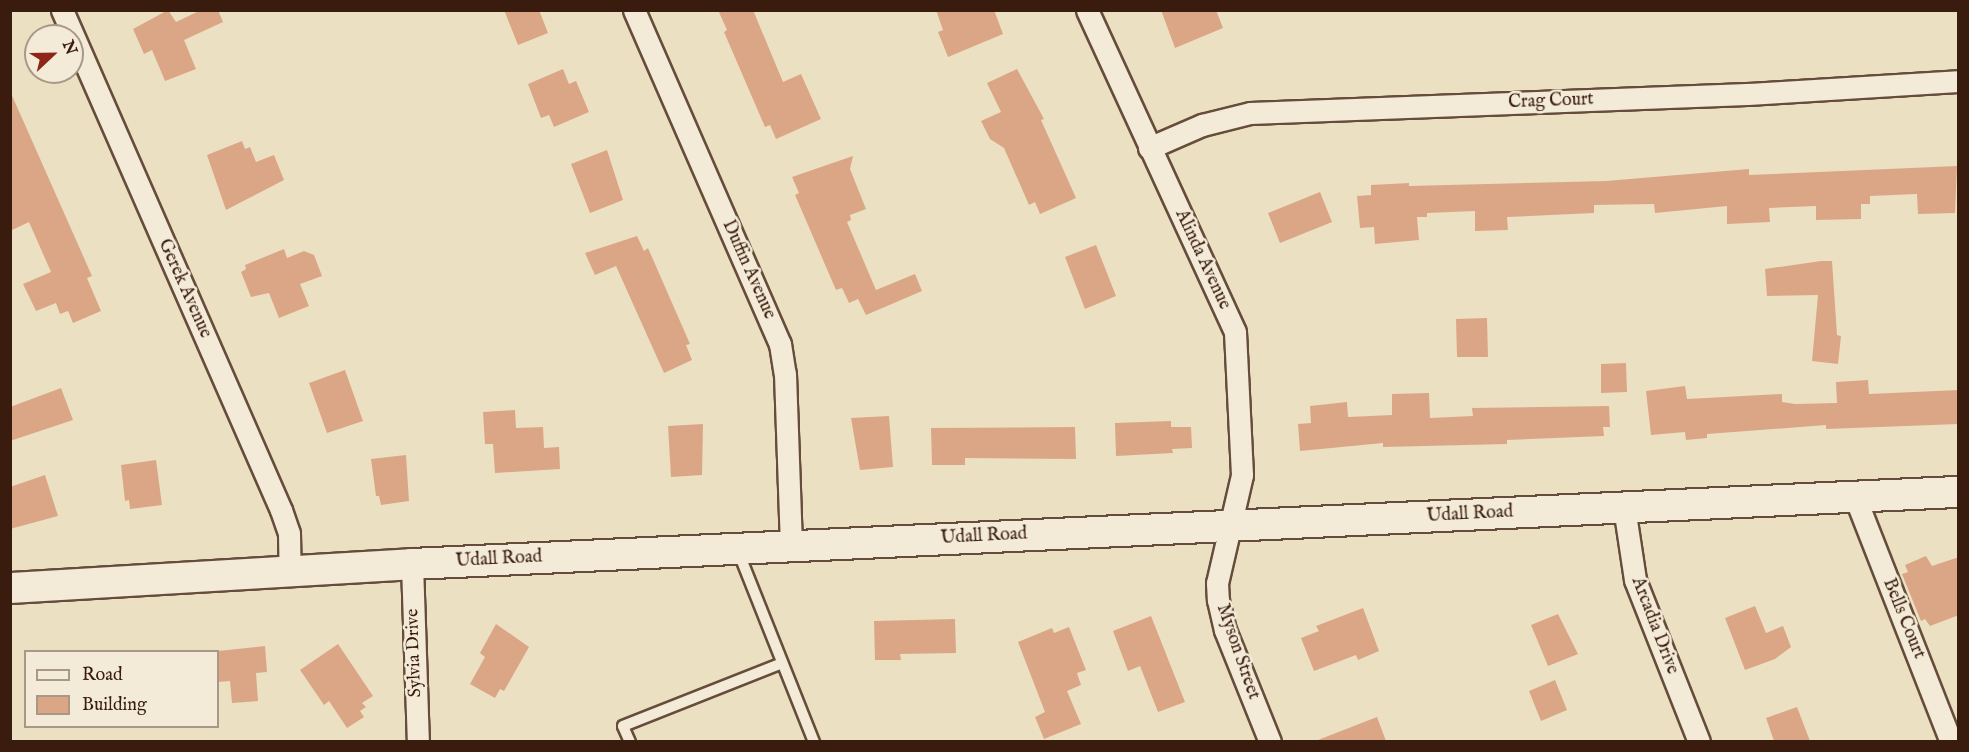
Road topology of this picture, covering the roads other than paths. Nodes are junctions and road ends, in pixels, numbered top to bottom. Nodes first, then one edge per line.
1 (62, 10) edge
2 (634, 10) edge
3 (1087, 10) edge
4 (1959, 81) edge
5 (1149, 148) junction
6 (1959, 492) edge
7 (1855, 496) junction
8 (1624, 507) junction
9 (1230, 526) junction
10 (791, 546) junction
11 (736, 548) junction
12 (411, 564) junction
13 (290, 572) junction
14 (10, 588) edge
15 (782, 663) junction
16 (418, 741) edge
17 (630, 741) edge
18 (814, 741) edge
19 (1270, 741) edge
20 (1699, 741) edge
21 (1951, 741) edge

1 - 13 street, Gerek Avenue
2 - 10 street, Duffin Avenue
3 - 5 street, Alinda Avenue
4 - 5 street, Crag Court
5 - 9 street, Alinda Avenue
6 - 7 main road, Udall Road
7 - 8 main road, Udall Road
7 - 21 street, Bells Court
8 - 9 main road, Udall Road
8 - 20 street, Arcadia Drive
9 - 10 main road, Udall Road
9 - 19 street, Myson Street
10 - 11 main road, Udall Road
11 - 12 main road, Udall Road
11 - 15 lane
12 - 13 main road, Udall Road
12 - 16 street, Sylvia Drive
13 - 14 main road, Udall Road
15 - 17 lane
15 - 18 lane

